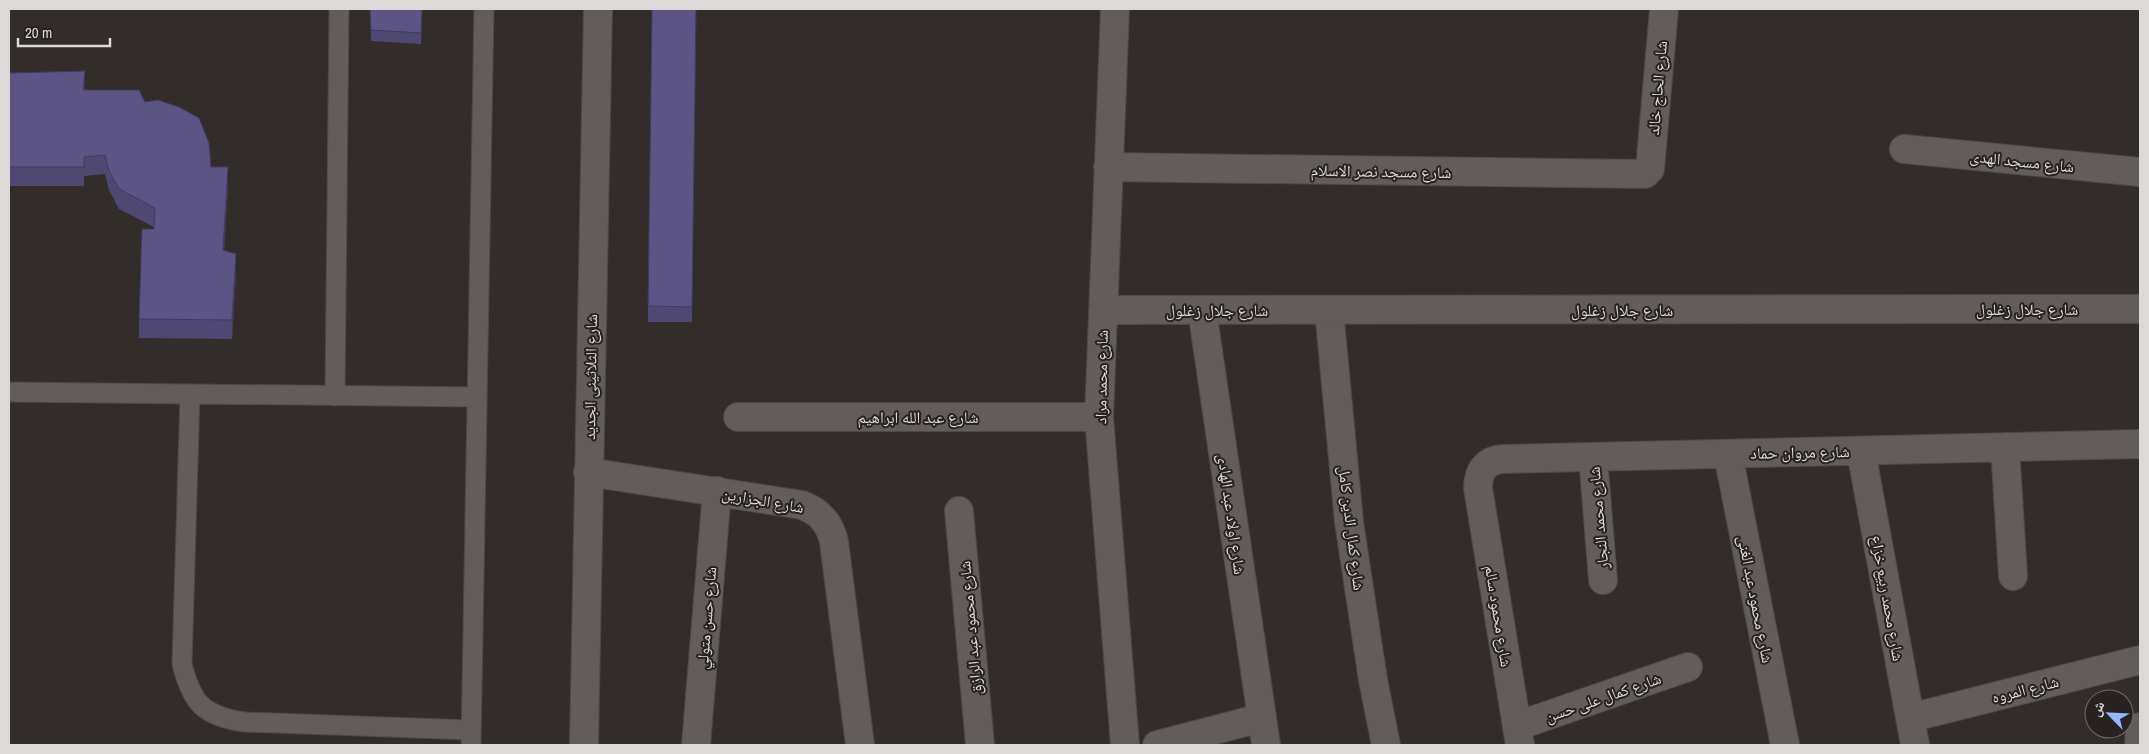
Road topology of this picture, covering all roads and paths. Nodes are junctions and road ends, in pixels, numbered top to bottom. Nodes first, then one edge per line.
1 (338, 9) edge
2 (484, 9) edge
3 (598, 9) edge
4 (1115, 9) edge
5 (1664, 9) edge
6 (1904, 149) dead end
7 (1108, 168) junction
8 (1650, 168) joint
9 (2140, 172) edge
10 (2140, 309) edge
11 (1103, 310) junction
12 (1202, 310) junction
13 (1329, 310) junction
14 (9, 392) edge
15 (190, 394) junction
16 (334, 396) junction
17 (477, 397) junction
18 (738, 417) dead end
19 (1099, 417) junction
20 (2140, 444) edge
21 (2005, 447) junction
22 (1861, 450) junction
23 (1728, 454) junction
24 (1593, 457) junction
25 (588, 472) junction
26 (1478, 488) joint
27 (717, 491) junction
28 (959, 511) dead end
29 (2013, 576) dead end
30 (1603, 580) dead end
31 (2140, 660) edge
32 (1688, 667) dead end
33 (1261, 718) junction
34 (1910, 718) junction
35 (2140, 727) edge
36 (1519, 736) edge
37 (471, 737) edge
38 (1168, 744) edge
39 (584, 745) edge
40 (696, 745) edge
41 (860, 745) edge
42 (980, 745) edge
43 (1125, 745) edge
44 (1266, 745) edge
45 (1386, 745) edge
46 (1785, 745) edge
47 (1915, 745) edge
48 (2139, 745) edge

1 - 16 lane
2 - 17 lane
3 - 25 street, شارع الثلاثينى الجديد
4 - 7 street, شارع محمد مراد
5 - 8 street, شارع الحاج خالد
6 - 9 street, شارع مسجد الهدى
7 - 8 street, شارع مسجد نصر الاسلام
7 - 11 street, شارع محمد مراد
10 - 13 street, شارع جلال زغلول
11 - 12 street, شارع جلال زغلول
11 - 19 street, شارع محمد مراد
12 - 13 street, شارع جلال زغلول
12 - 33 street, شارع اولاد عبد الهادى
13 - 45 street, شارع كمال الدين كامل
14 - 15 lane
15 - 16 lane
15 - 37 lane
16 - 17 lane
17 - 37 lane
18 - 19 street, شارع عبد الله ابراهيم
19 - 43 street, شارع محمد مراد
20 - 21 street, شارع مروان حماد
21 - 22 street, شارع مروان حماد
21 - 29 street
22 - 23 street, شارع مروان حماد
22 - 34 street, شارع محمد ربيع خزاع
23 - 24 street, شارع مروان حماد
23 - 46 street, شارع محمود عبد الغنى
24 - 26 street, شارع مروان حماد
24 - 30 street, شارع محمد النجار
25 - 27 street, شارع الجزارين
25 - 39 street, شارع الثلاثينى الجديد
26 - 36 street, شارع محمود سالم
27 - 40 street, شارع حسن متولي
27 - 41 street, شارع الجزارين
28 - 42 street, شارع محمود عبد الرازق
31 - 34 street, شارع المروه
32 - 36 street, شارع كمال على حسن
33 - 38 street
33 - 44 street, شارع اولاد عبد الهادى
34 - 47 street, شارع محمد ربيع خزاع
35 - 48 street

